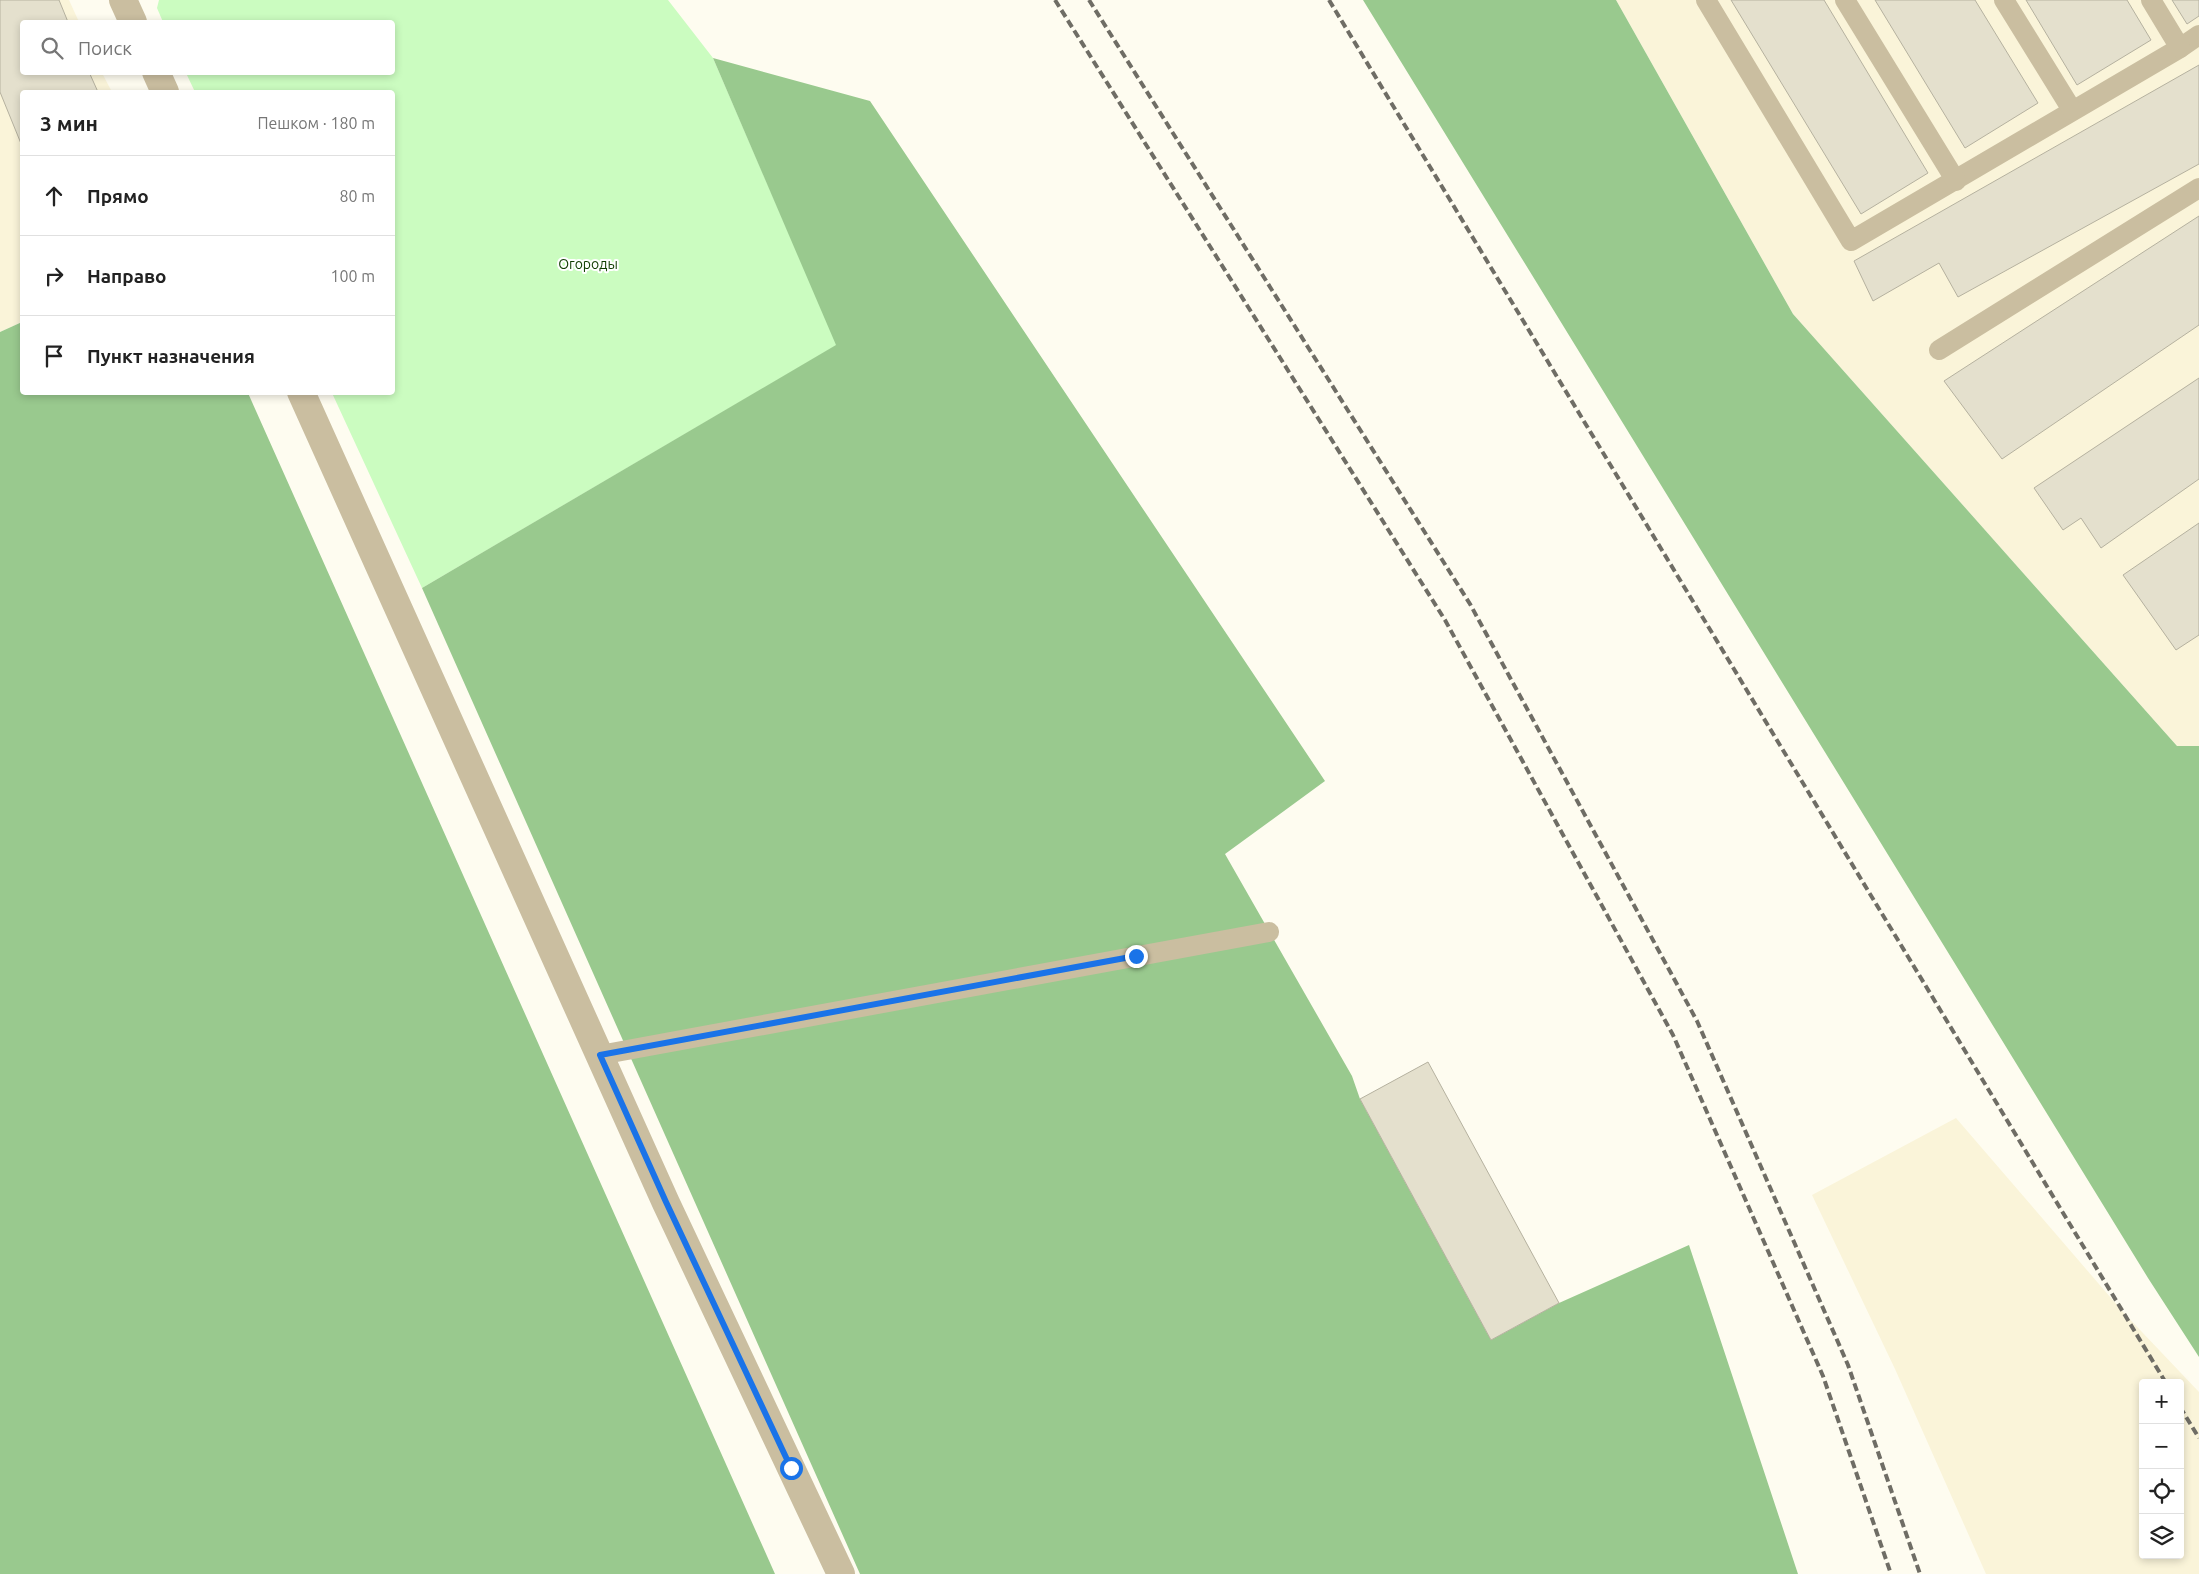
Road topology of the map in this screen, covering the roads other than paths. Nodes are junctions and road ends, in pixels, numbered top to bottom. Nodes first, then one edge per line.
1 (123, 0) edge
2 (1706, 0) edge
3 (1846, 0) edge
4 (2004, 0) edge
5 (2151, 0) edge
6 (132, 20) edge
7 (2199, 35) edge
8 (2180, 48) junction
9 (157, 75) edge
10 (164, 90) edge
11 (2072, 110) junction
12 (1956, 181) junction
13 (2199, 188) edge
14 (1939, 350) dead end
15 (302, 395) edge
16 (1269, 932) dead end
17 (600, 1055) junction
18 (841, 1574) edge

1 - 6 street
2 - 12 lane
3 - 12 lane
4 - 11 lane
5 - 8 lane
7 - 8 lane
8 - 11 lane
9 - 10 street
11 - 12 lane
13 - 14 lane
15 - 17 street
16 - 17 lane
17 - 18 street

